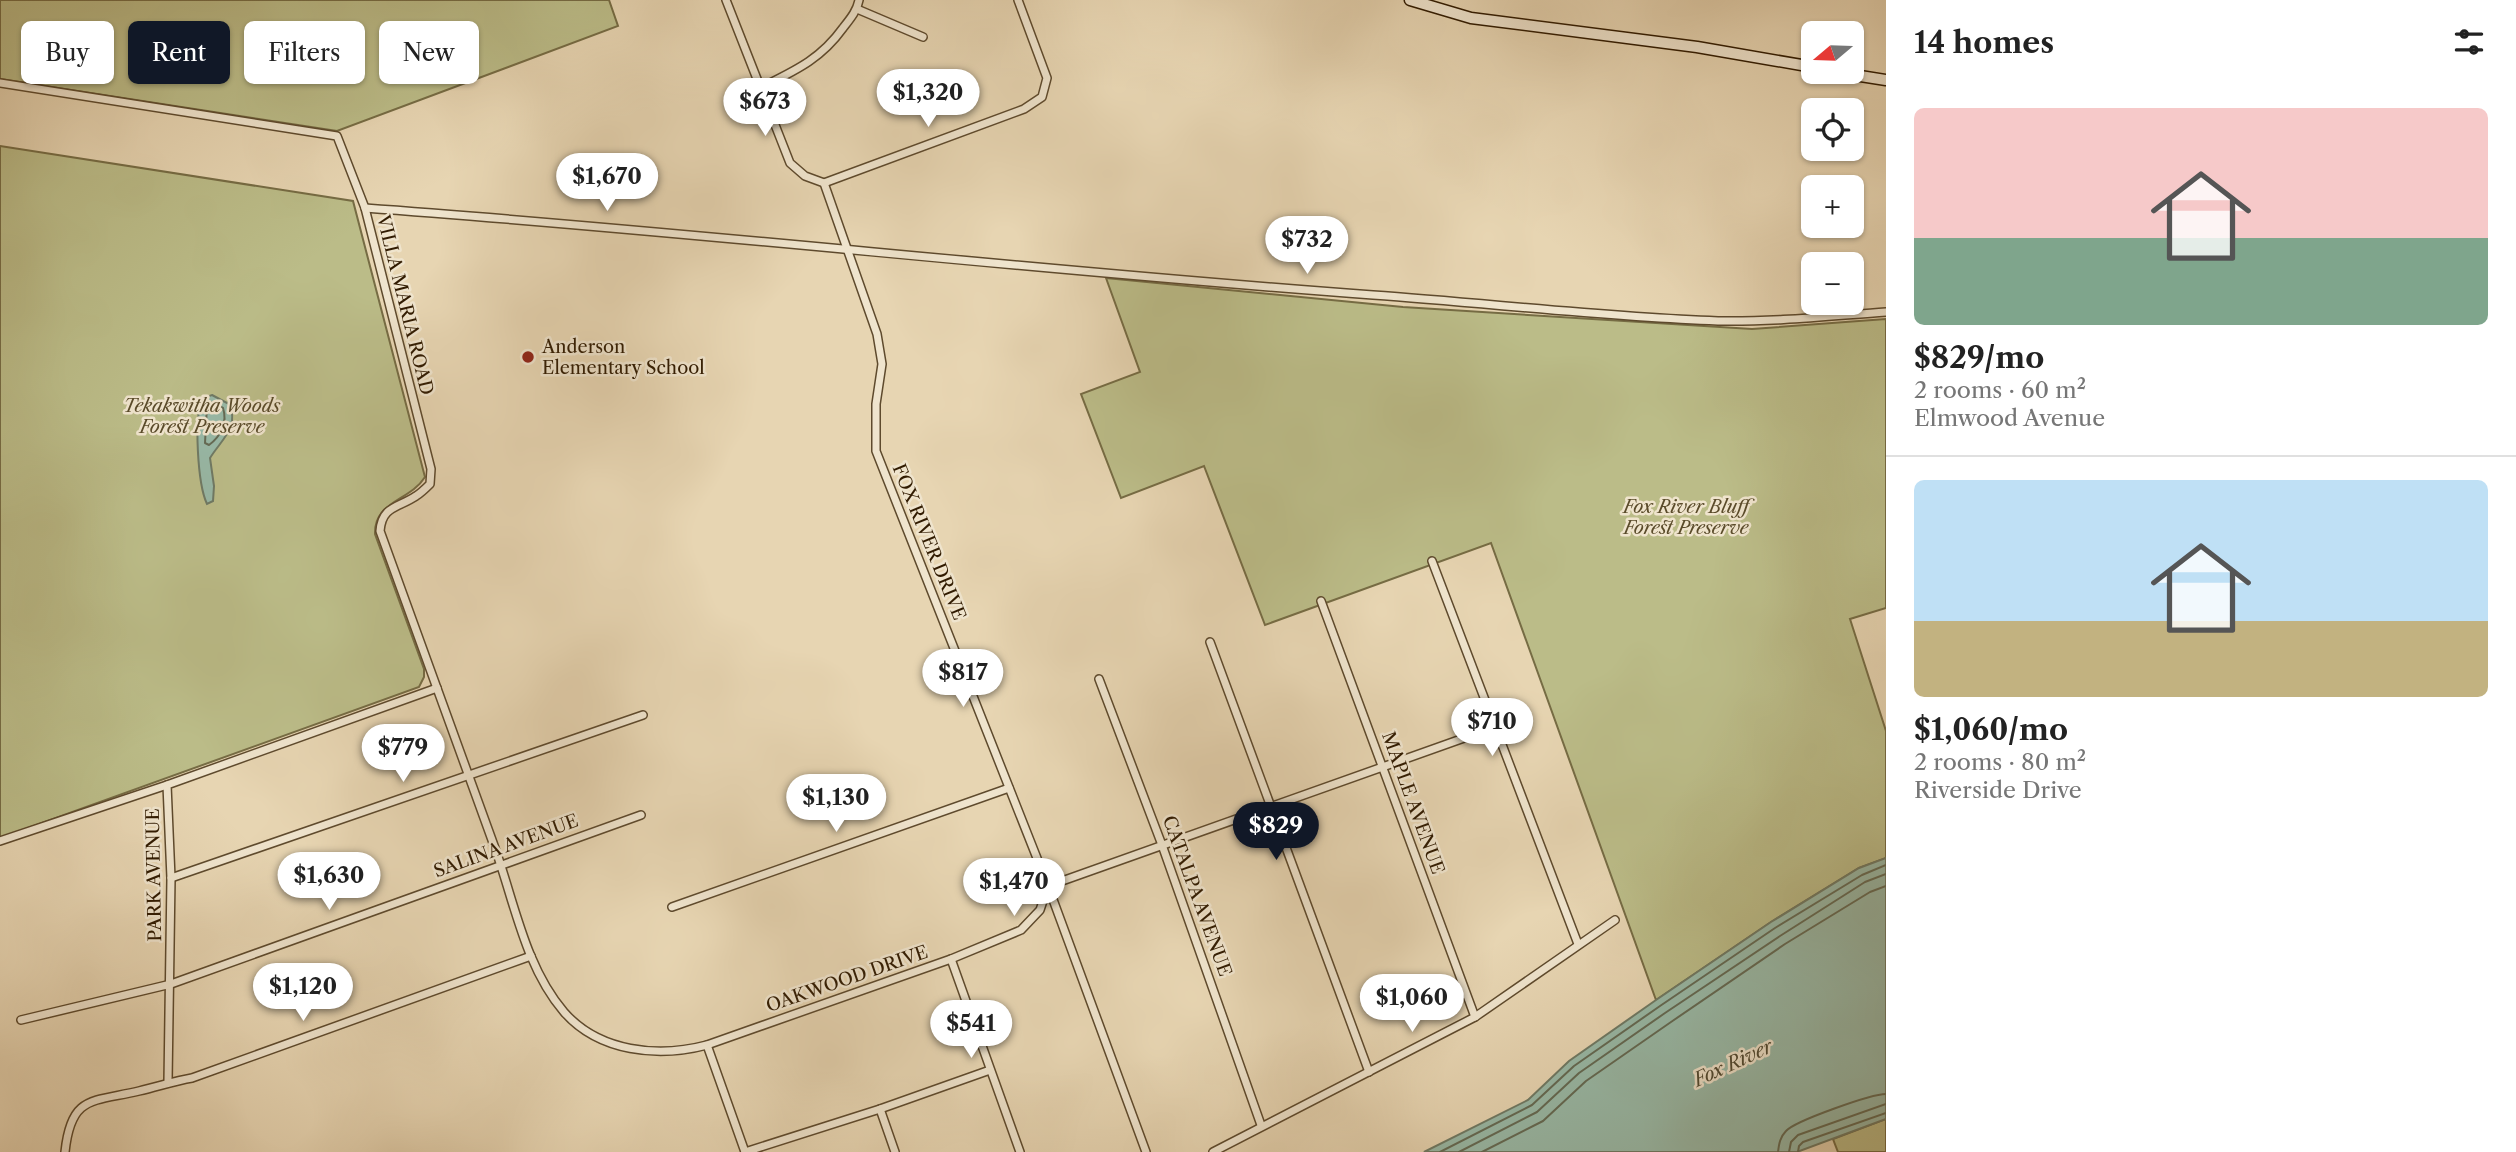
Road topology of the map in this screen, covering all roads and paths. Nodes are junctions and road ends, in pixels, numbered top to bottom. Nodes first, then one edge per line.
1 (726, 0) edge
2 (859, 0) edge
3 (1018, 0) edge
4 (1410, 0) edge
5 (857, 9) junction
6 (923, 37) dead end
7 (1801, 65) edge
8 (1864, 77) edge
9 (1886, 80) edge
10 (0, 83) edge
11 (760, 88) junction
12 (824, 183) junction
13 (365, 208) junction
14 (847, 250) junction
15 (1886, 313) edge
16 (430, 484) joint
17 (1432, 561) dead end
18 (1321, 601) dead end
19 (1210, 642) dead end
20 (1099, 679) dead end
21 (437, 688) junction
22 (643, 715) dead end
23 (1495, 727) junction
24 (1383, 765) junction
25 (469, 776) junction
26 (167, 785) junction
27 (1009, 788) junction
28 (1270, 807) junction
29 (641, 815) dead end
30 (0, 841) edge
31 (1162, 845) junction
32 (501, 865) junction
33 (171, 878) junction
34 (1048, 886) junction
35 (672, 907) dead end
36 (1615, 920) dead end
37 (1578, 944) junction
38 (531, 956) junction
39 (951, 959) junction
40 (171, 984) junction
41 (1475, 1017) junction
42 (21, 1020) dead end
43 (706, 1045) junction
44 (990, 1070) junction
45 (1369, 1072) junction
46 (168, 1083) junction
47 (880, 1109) junction
48 (1261, 1125) junction
49 (65, 1152) edge
50 (745, 1152) edge
51 (895, 1152) edge
52 (1020, 1152) edge
53 (1146, 1152) edge
54 (1213, 1152) edge

1 - 11 street
2 - 5 street
3 - 12 street
4 - 7 main road
5 - 6 street
5 - 11 street
8 - 9 main road
10 - 13 street, VILLA MARIA ROAD
11 - 12 street
12 - 14 street, FOX RIVER DRIVE
13 - 14 street
13 - 16 street, VILLA MARIA ROAD
14 - 15 street
14 - 27 street, FOX RIVER DRIVE
16 - 21 street, OAKWOOD DRIVE
17 - 23 street
18 - 24 street, MAPLE AVENUE
19 - 28 street
20 - 31 street, CATALPA AVENUE
21 - 25 street, OAKWOOD DRIVE
21 - 26 street, PARK AVENUE
22 - 25 street
23 - 24 street
23 - 37 street
24 - 28 street
24 - 41 street, MAPLE AVENUE
25 - 32 street, OAKWOOD DRIVE
25 - 33 street
26 - 30 street
26 - 33 street, PARK AVENUE
27 - 34 street, FOX RIVER DRIVE
27 - 35 street
28 - 31 street
28 - 45 street
29 - 32 street, SALINA AVENUE
31 - 34 street
31 - 48 street, CATALPA AVENUE
32 - 38 street, OAKWOOD DRIVE
32 - 40 street, SALINA AVENUE
33 - 40 street, PARK AVENUE
34 - 39 street, OAKWOOD DRIVE
34 - 53 street, FOX RIVER DRIVE
36 - 37 street
37 - 41 street
38 - 43 street, OAKWOOD DRIVE
38 - 46 street
39 - 43 street, OAKWOOD DRIVE
39 - 44 street
40 - 42 street, SALINA AVENUE
40 - 46 street, PARK AVENUE
41 - 45 street
43 - 50 street
44 - 47 street
44 - 52 street
45 - 48 street
46 - 49 street
47 - 50 street
47 - 51 street
48 - 54 street

